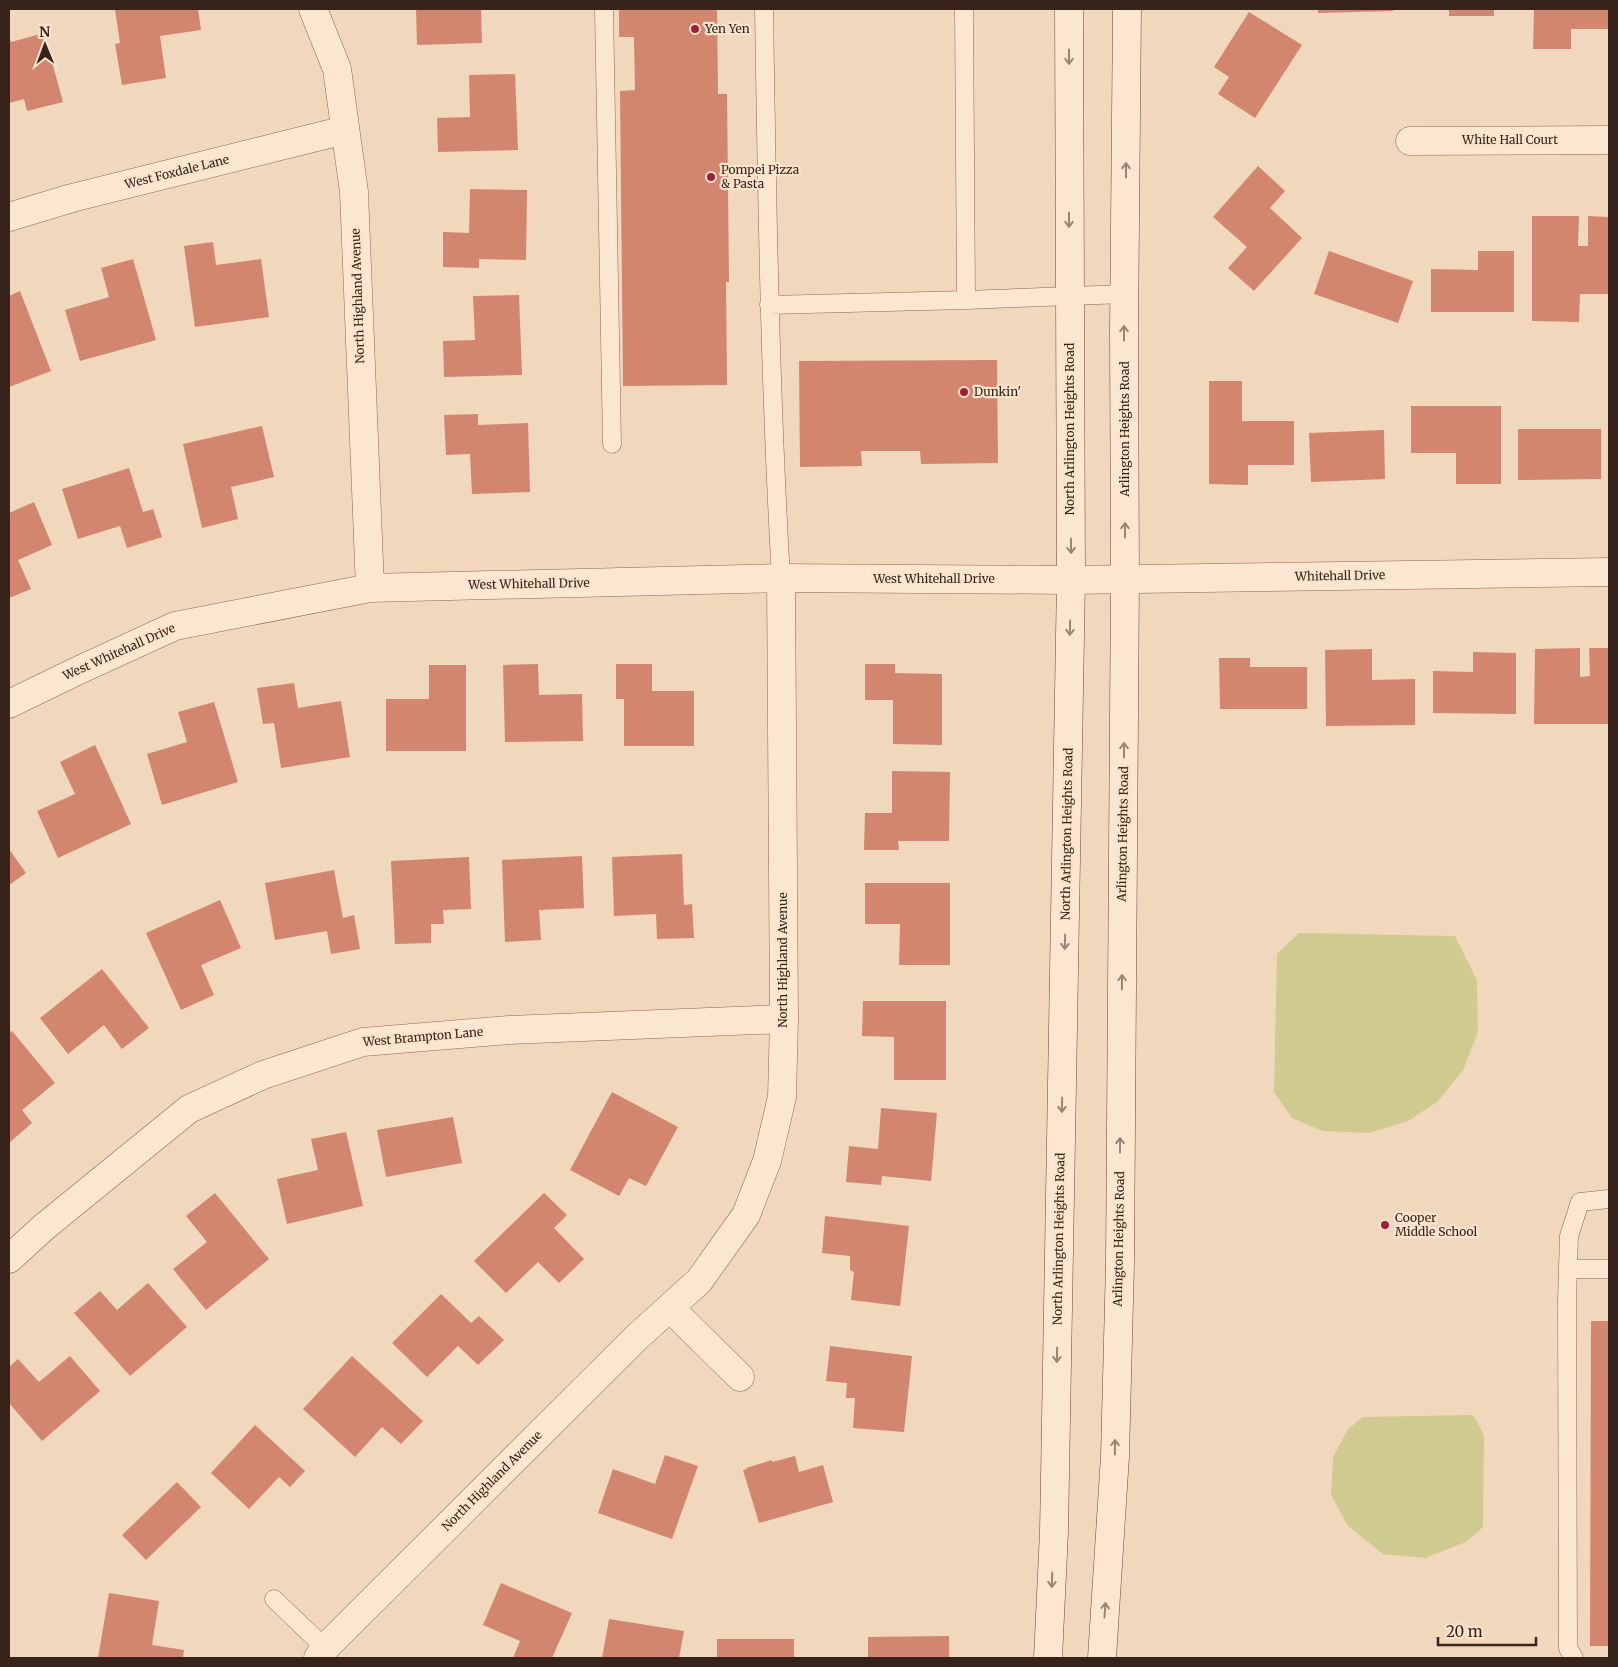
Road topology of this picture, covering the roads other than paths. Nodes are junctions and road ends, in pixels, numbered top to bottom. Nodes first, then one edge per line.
1 (313, 9) edge
2 (604, 9) edge
3 (764, 9) edge
4 (964, 9) edge
5 (1069, 9) edge
6 (1126, 9) edge
7 (345, 130) junction
8 (1609, 140) edge
9 (1410, 141) dead end
10 (9, 216) edge
11 (1125, 294) junction
12 (1069, 296) junction
13 (966, 300) junction
14 (769, 305) junction
15 (612, 444) dead end
16 (1609, 572) edge
17 (781, 578) junction
18 (1125, 579) junction
19 (1071, 580) junction
20 (370, 588) junction
21 (9, 704) edge
22 (784, 1019) junction
23 (1609, 1199) edge
24 (9, 1259) edge
25 (1568, 1269) junction
26 (1609, 1269) edge
27 (670, 1308) junction
28 (740, 1377) dead end
29 (274, 1599) dead end
30 (328, 1655) edge
31 (1048, 1658) edge
32 (1102, 1658) edge
33 (1574, 1658) edge

1 - 7 street, North Highland Avenue
2 - 15 lane
3 - 14 lane
4 - 13 lane
5 -> 12 street, North Arlington Heights Road
11 -> 6 street, Arlington Heights Road
7 - 10 street, West Foxdale Lane
7 - 20 street, North Highland Avenue
8 - 9 street, White Hall Court
11 - 12 lane
18 -> 11 street, Arlington Heights Road
12 - 13 lane
12 -> 19 street, North Arlington Heights Road
13 - 14 lane
14 - 17 lane
16 - 18 street, Whitehall Drive
17 - 19 street, West Whitehall Drive
17 - 20 street, West Whitehall Drive
17 - 22 street, North Highland Avenue
18 - 19 street, Whitehall Drive
32 -> 18 street, Arlington Heights Road
19 -> 31 street, North Arlington Heights Road
20 - 21 street, West Whitehall Drive
22 - 24 street, West Brampton Lane
22 - 27 street, North Highland Avenue
23 - 25 lane
25 - 26 lane
25 - 33 lane
27 - 28 street
27 - 30 street, North Highland Avenue
29 - 30 lane

